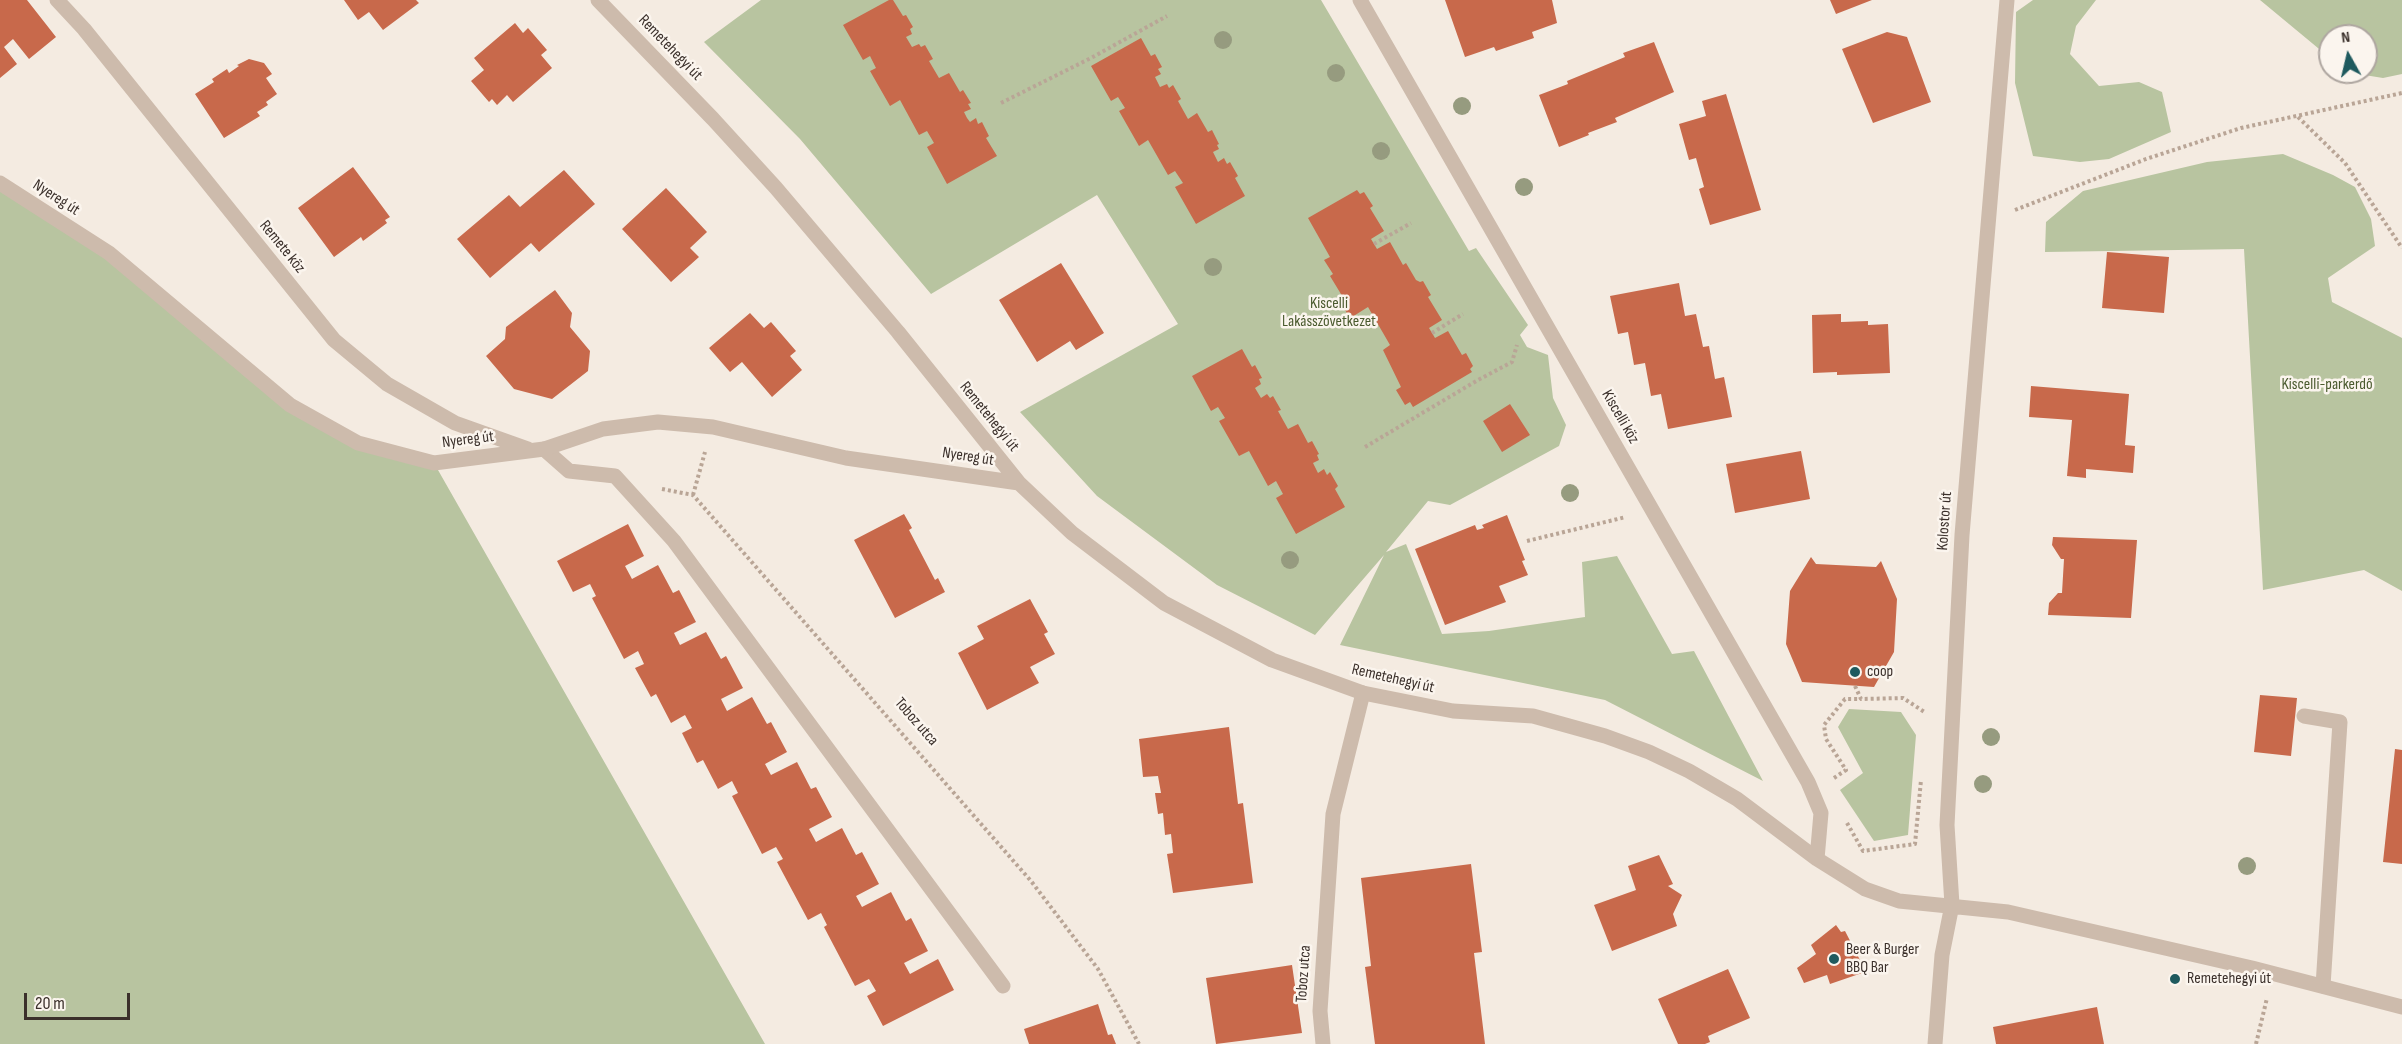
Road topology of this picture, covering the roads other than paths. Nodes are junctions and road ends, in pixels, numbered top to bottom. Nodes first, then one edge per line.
1 (57, 0) edge
2 (598, 0) edge
3 (1360, 0) edge
4 (2007, 0) edge
5 (0, 183) edge
6 (538, 450) junction
7 (1019, 483) junction
8 (1363, 693) junction
9 (2304, 716) dead end
10 (1817, 860) junction
11 (1952, 905) junction
12 (1003, 986) dead end
13 (2323, 986) junction
14 (2402, 1007) edge
15 (1323, 1044) edge
16 (1935, 1044) edge

1 - 6 street, Remete köz
2 - 7 street, Remetehegyi út
3 - 10 street, Kiscelli köz
4 - 11 street, Kolostor út
5 - 6 street, Nyereg út
6 - 7 street, Nyereg út
6 - 12 street
7 - 8 street, Remetehegyi út
8 - 10 street, Remetehegyi út
8 - 15 street, Toboz utca
9 - 13 street
10 - 11 street, Remetehegyi út
11 - 13 street, Remetehegyi út
11 - 16 street, Kolostor út
13 - 14 street, Remetehegyi út

